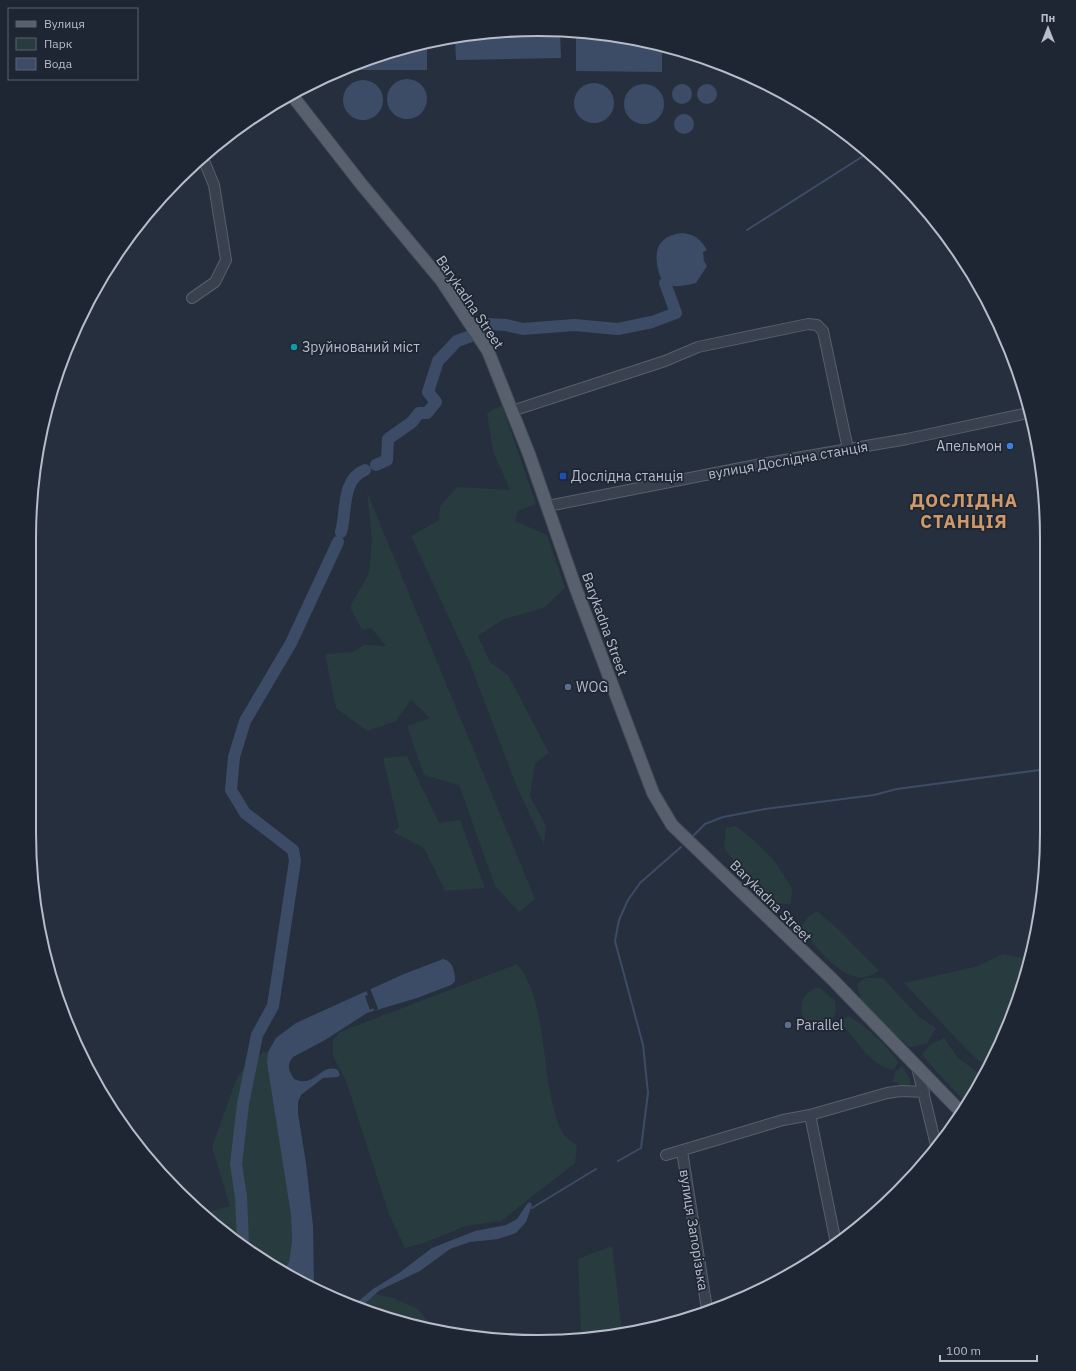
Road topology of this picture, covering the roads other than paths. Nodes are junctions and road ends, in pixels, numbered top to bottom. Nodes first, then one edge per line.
1 (295, 99) edge
2 (205, 163) edge
3 (192, 298) dead end
4 (512, 411) junction
5 (1024, 414) edge
6 (848, 449) junction
7 (548, 506) junction
8 (917, 1067) junction
9 (924, 1092) junction
10 (957, 1108) edge
11 (810, 1115) junction
12 (935, 1140) edge
13 (682, 1151) junction
14 (666, 1155) dead end
15 (835, 1237) edge
16 (706, 1305) edge

1 - 4 main road, Barykadna Street
2 - 3 street
4 - 6 street
4 - 7 main road, Barykadna Street
5 - 6 street, вулиця Дослідна станція
6 - 7 street, вулиця Дослідна станція
7 - 8 main road, Barykadna Street
8 - 9 street
8 - 10 main road, Barykadna Street
9 - 11 street
9 - 12 street
11 - 13 street
11 - 15 street
13 - 14 street
13 - 16 street, вулиця Запорізька

